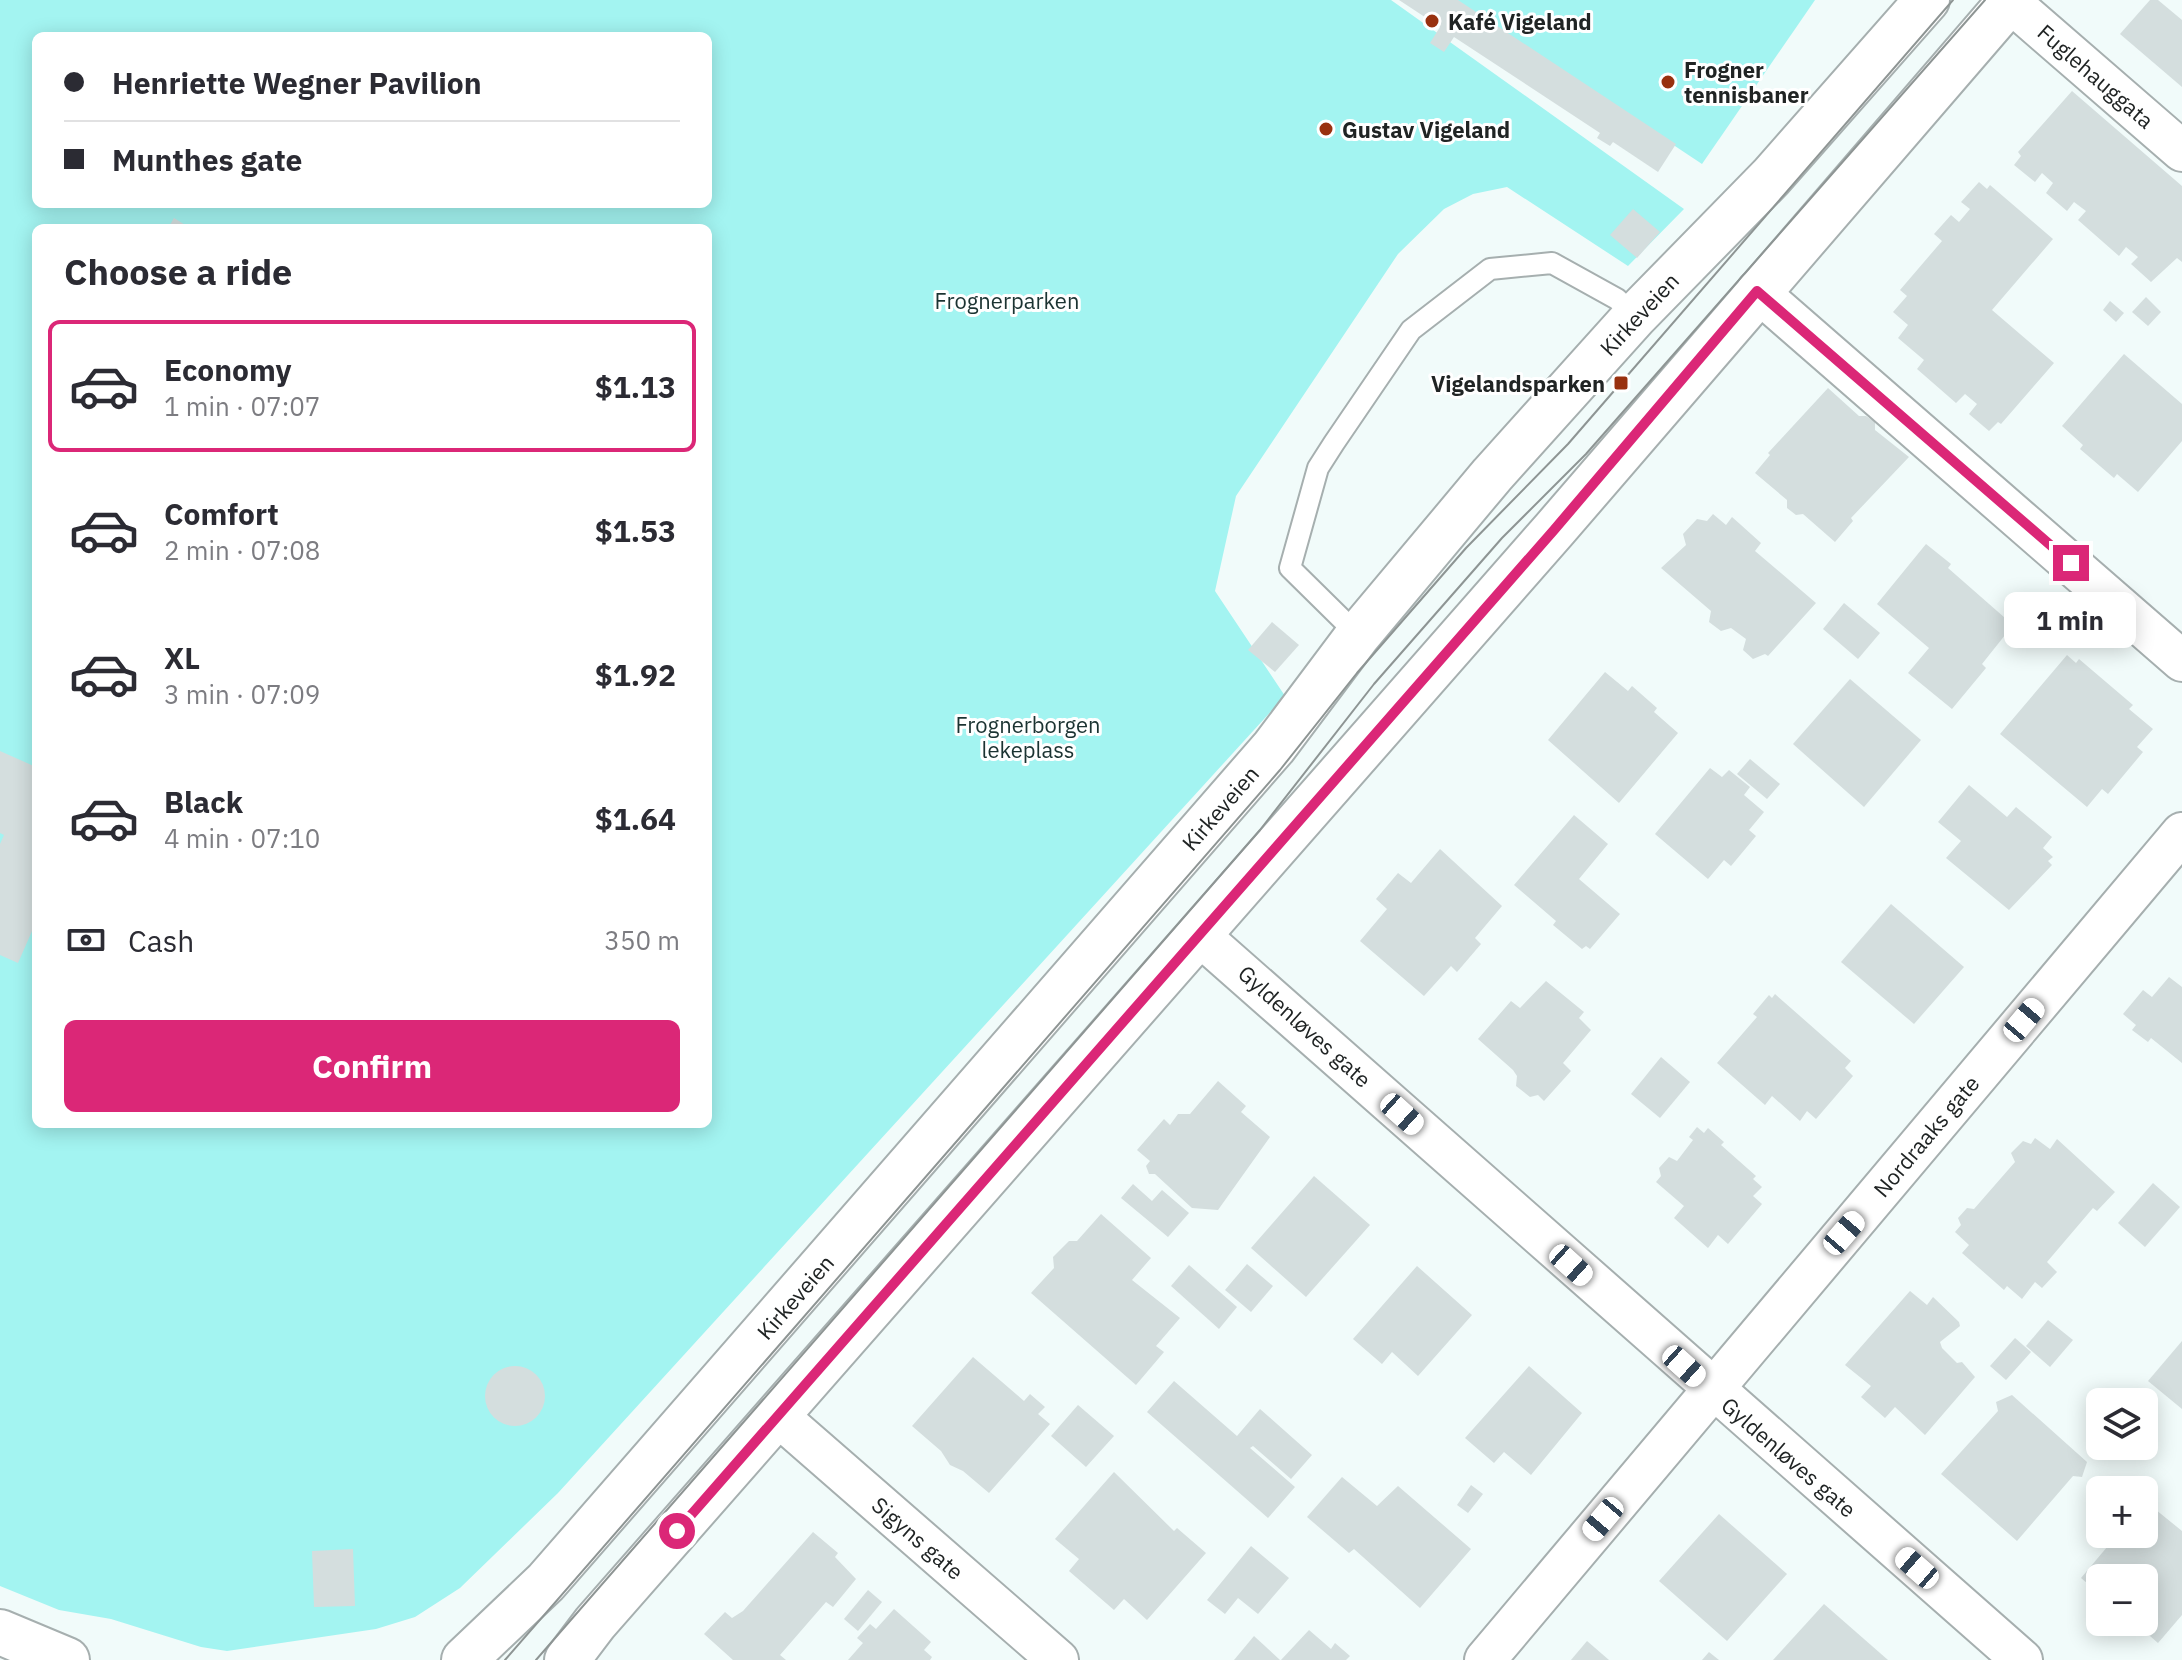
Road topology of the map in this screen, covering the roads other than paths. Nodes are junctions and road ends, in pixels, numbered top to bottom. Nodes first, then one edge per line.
1 (1927, 0) edge
2 (2010, 1) edge
3 (2182, 151) edge
4 (1757, 291) junction
5 (1635, 316) junction
6 (1358, 635) junction
7 (2182, 661) edge
8 (2182, 833) edge
9 (1198, 934) junction
10 (1711, 1390) junction
11 (778, 1416) junction
12 (0, 1632) edge
13 (570, 1655) edge
14 (67, 1660) edge
15 (464, 1660) edge
16 (1058, 1660) edge
17 (1485, 1660) edge
18 (2022, 1660) edge

1 - 5 main road, Kirkeveien
2 - 3 street, Fuglehauggata
2 - 4 main road
4 - 7 street
4 - 9 main road
5 - 6 main road, Kirkeveien
5 - 6 lane
6 - 15 main road, Kirkeveien
8 - 10 street, Nordraaks gate
9 - 10 street, Gyldenløves gate
9 - 11 main road
10 - 17 street, Nordraaks gate
10 - 18 street, Gyldenløves gate
11 - 13 main road
11 - 16 street, Sigyns gate
12 - 14 main road

